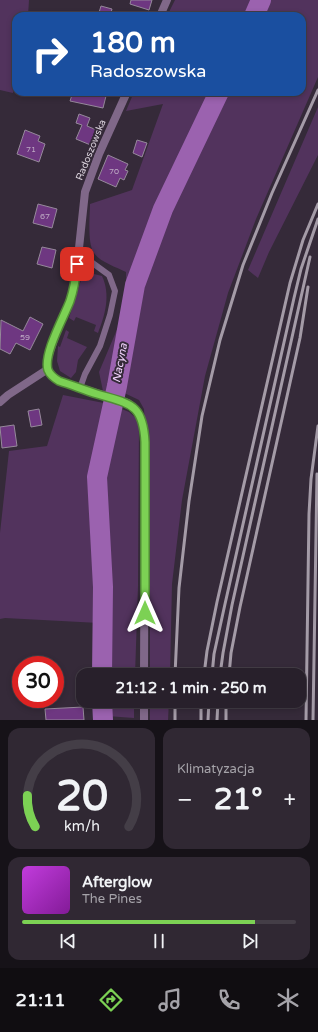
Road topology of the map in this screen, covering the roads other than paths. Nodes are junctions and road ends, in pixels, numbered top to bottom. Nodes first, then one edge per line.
1 (167, 0) edge
2 (162, 12) edge
3 (125, 96) edge
4 (79, 253) junction
5 (48, 369) junction
6 (80, 388) junction
7 (0, 402) edge
8 (144, 668) edge
9 (144, 708) edge
10 (144, 720) edge

1 - 2 street
3 - 4 street, Radoszowska
4 - 5 street, Radoszowska
4 - 6 lane
5 - 6 street
5 - 7 street
6 - 8 street
9 - 10 street

